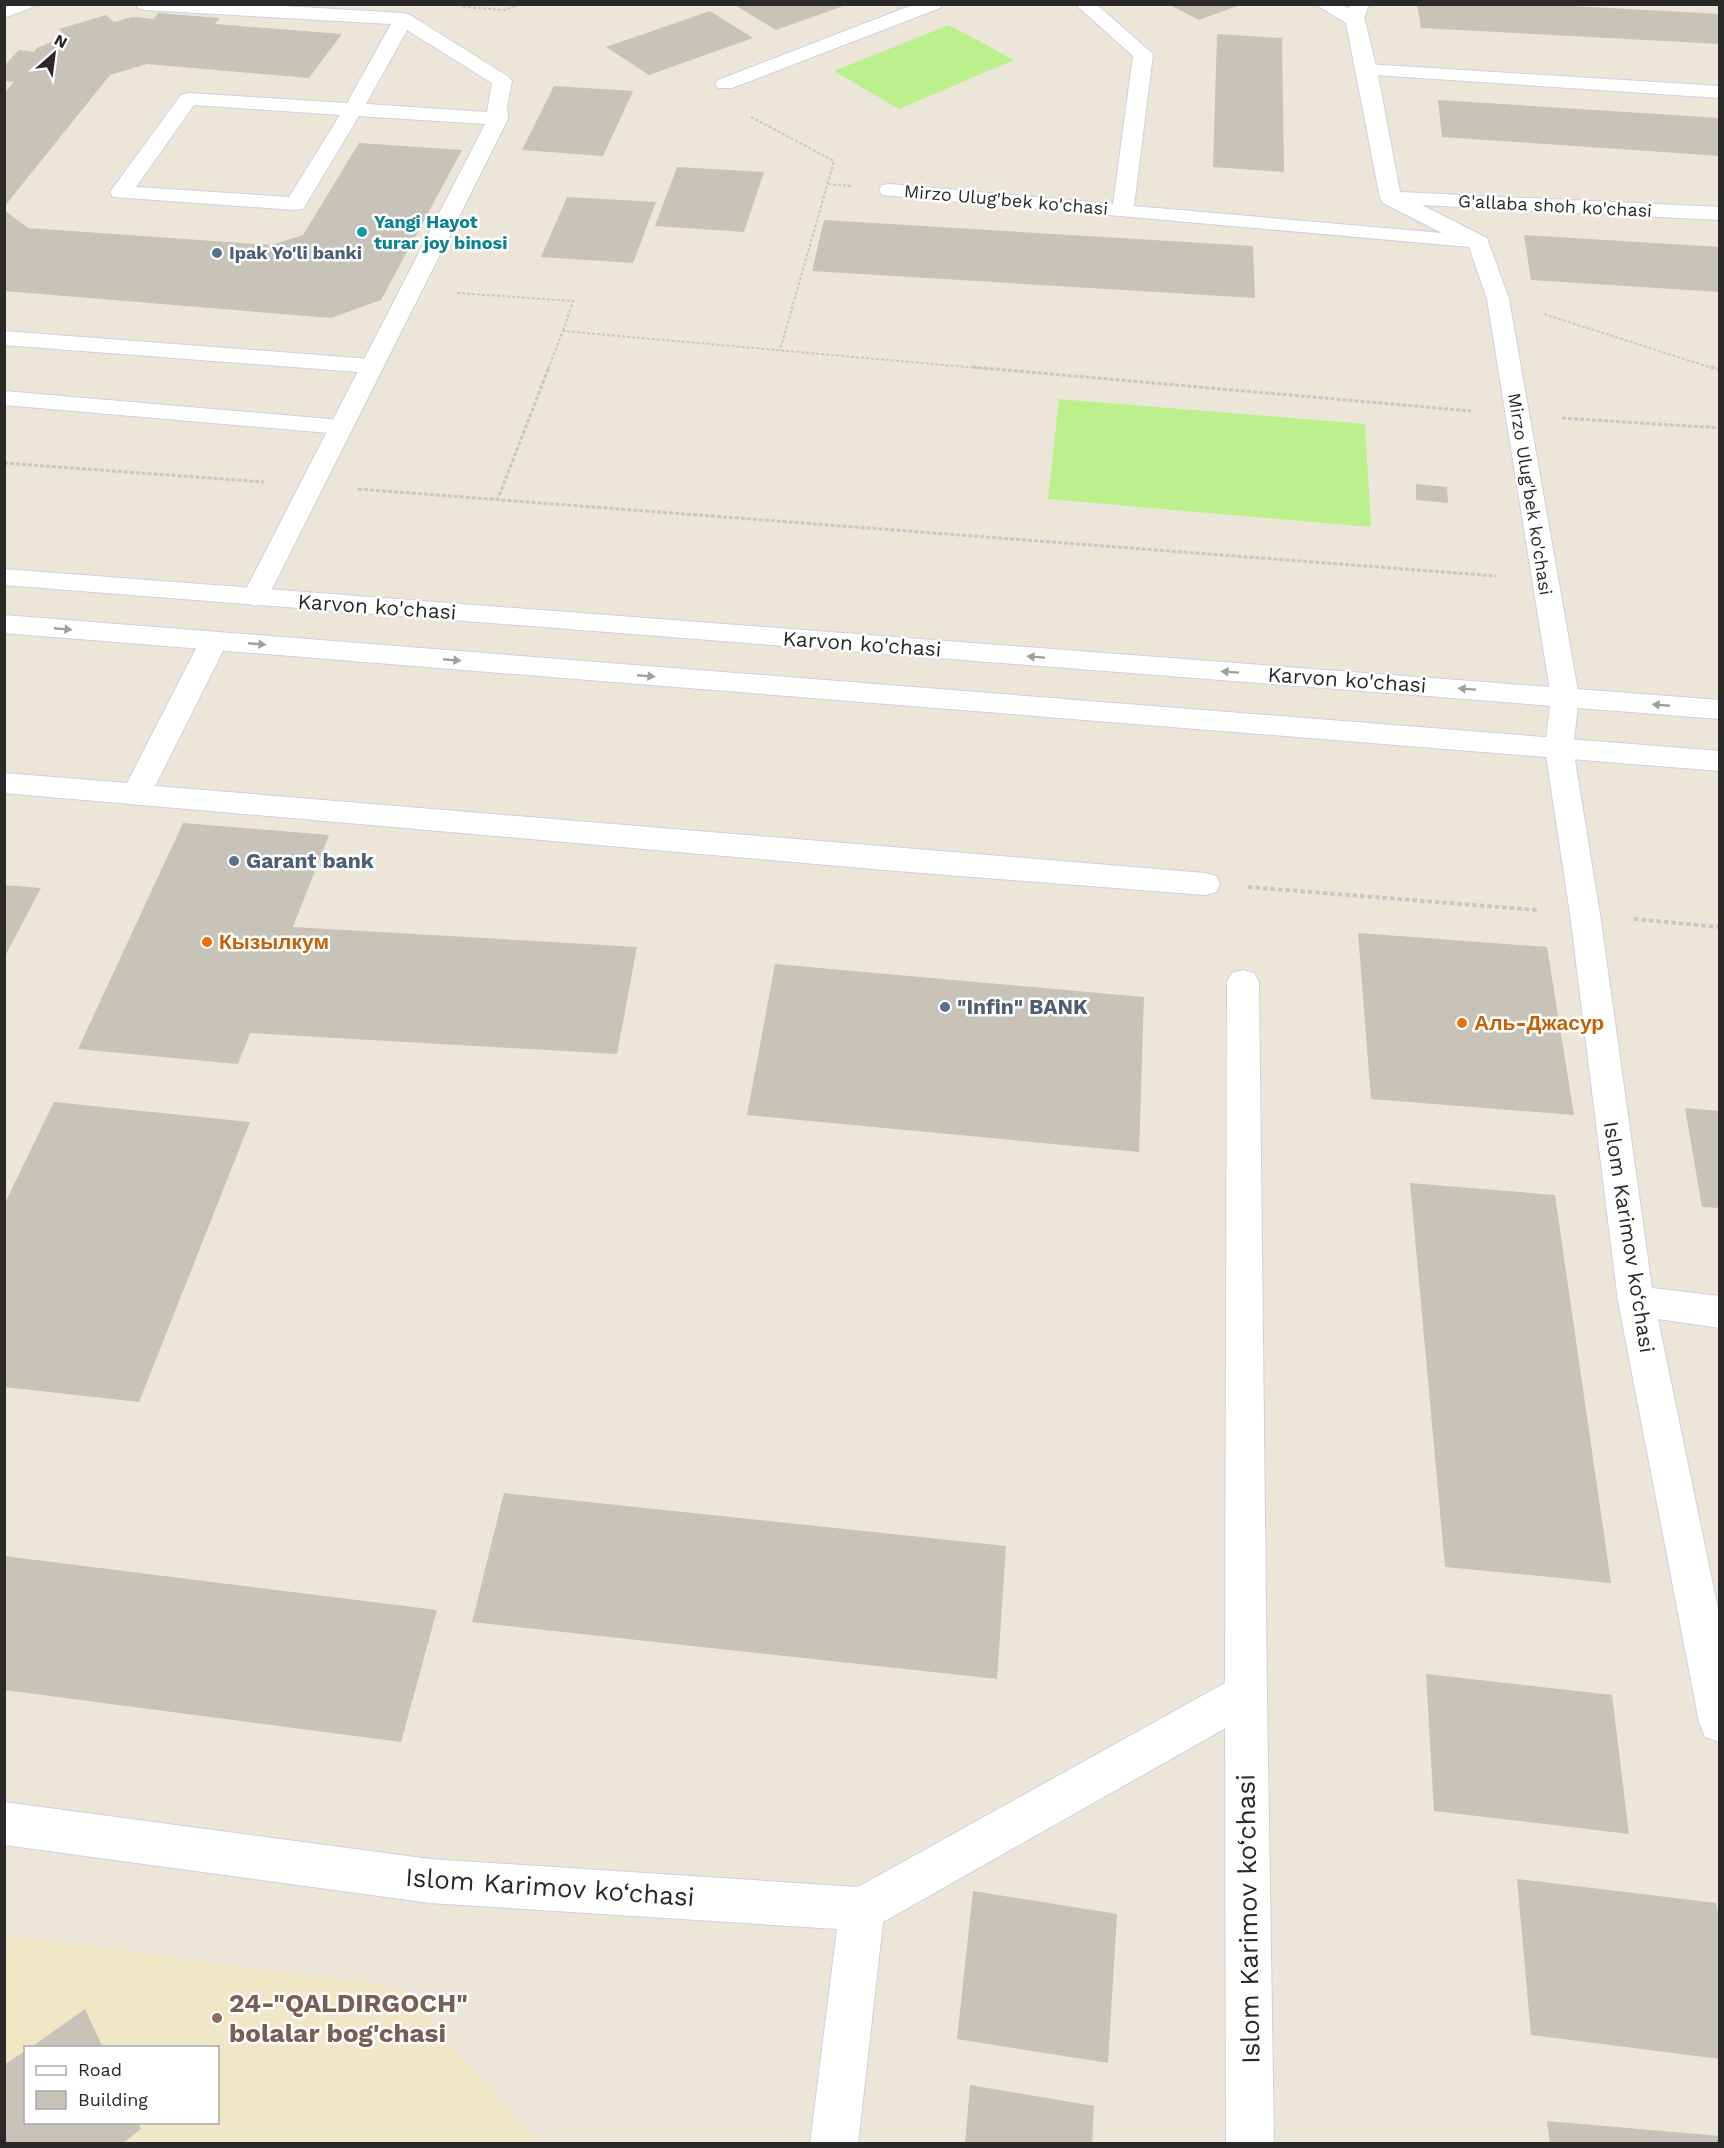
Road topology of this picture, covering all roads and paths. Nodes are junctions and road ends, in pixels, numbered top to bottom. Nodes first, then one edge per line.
1 (24, 4) edge
2 (145, 4) edge
3 (521, 4) edge
4 (933, 4) edge
5 (1084, 4) edge
6 (1324, 4) edge
7 (462, 7) dead end
8 (4, 12) edge
9 (1358, 12) edge
10 (403, 19) junction
11 (1367, 70) junction
12 (725, 84) joint
13 (1719, 92) edge
14 (352, 110) junction
15 (498, 119) junction
16 (890, 189) dead end
17 (1390, 198) junction
18 (1123, 212) junction
19 (1719, 214) edge
20 (1479, 243) junction
21 (411, 290) junction
22 (1498, 299) junction
23 (563, 331) junction
24 (4, 338) edge
25 (780, 350) junction
26 (371, 366) junction
27 (1719, 370) edge
28 (4, 398) edge
29 (1517, 415) junction
30 (342, 427) junction
31 (1719, 428) edge
32 (4, 463) edge
33 (312, 485) junction
34 (497, 501) junction
35 (4, 576) edge
36 (1544, 579) junction
37 (255, 597) junction
38 (4, 624) edge
39 (214, 641) junction
40 (1565, 697) junction
41 (1719, 710) edge
42 (1559, 748) junction
43 (1719, 761) edge
44 (4, 783) edge
45 (136, 794) junction
46 (1206, 884) joint
47 (1585, 914) junction
48 (1719, 927) edge
49 (1243, 982) dead end
50 (1636, 1301) junction
51 (1719, 1312) edge
52 (1246, 1694) junction
53 (1719, 1722) edge
54 (4, 1823) edge
55 (862, 1909) junction
56 (834, 2144) edge
57 (1250, 2144) edge

1 - 8 street
2 - 10 street
3 - 7 path
4 - 12 street
5 - 18 street, Mirzo Ulug'bek ko'chasi
6 - 9 street
9 - 11 street
10 - 14 street
10 - 15 street
11 - 13 street
11 - 17 street
12 - 25 path
14 - 14 street
14 - 15 street
15 - 21 street
16 - 18 street, Mirzo Ulug'bek ko'chasi
17 - 19 street, G'allaba shoh ko'chasi
17 - 20 street
18 - 20 street, Mirzo Ulug'bek ko'chasi
20 - 22 street, Mirzo Ulug'bek ko'chasi
21 - 23 path
21 - 26 street
22 - 27 path
22 - 29 street, Mirzo Ulug'bek ko'chasi
23 - 25 path
23 - 34 path
24 - 26 street
25 - 29 path
26 - 30 street
28 - 30 street
29 - 31 path
29 - 36 street, Mirzo Ulug'bek ko'chasi
30 - 33 street
32 - 33 path
33 - 34 path
33 - 37 street
34 - 36 path
35 - 37 street, Karvon ko'chasi
36 - 40 street, Mirzo Ulug'bek ko'chasi
40 -> 37 street, Karvon ko'chasi
38 -> 39 street
39 -> 42 street
39 - 45 street
41 -> 40 street, Karvon ko'chasi
40 - 42 street, Mirzo Ulug'bek ko'chasi
42 - 43 street
42 - 47 street, Islom Karimov ko‘chasi
44 - 45 street
45 - 46 street
46 - 47 path
47 - 48 path
47 - 50 street, Islom Karimov ko‘chasi
49 - 52 street, Islom Karimov ko‘chasi
50 - 51 street
50 - 53 street, Islom Karimov ko‘chasi
52 - 55 street
52 - 57 street, Islom Karimov ko‘chasi
54 - 55 street, Islom Karimov ko‘chasi
55 - 56 street

